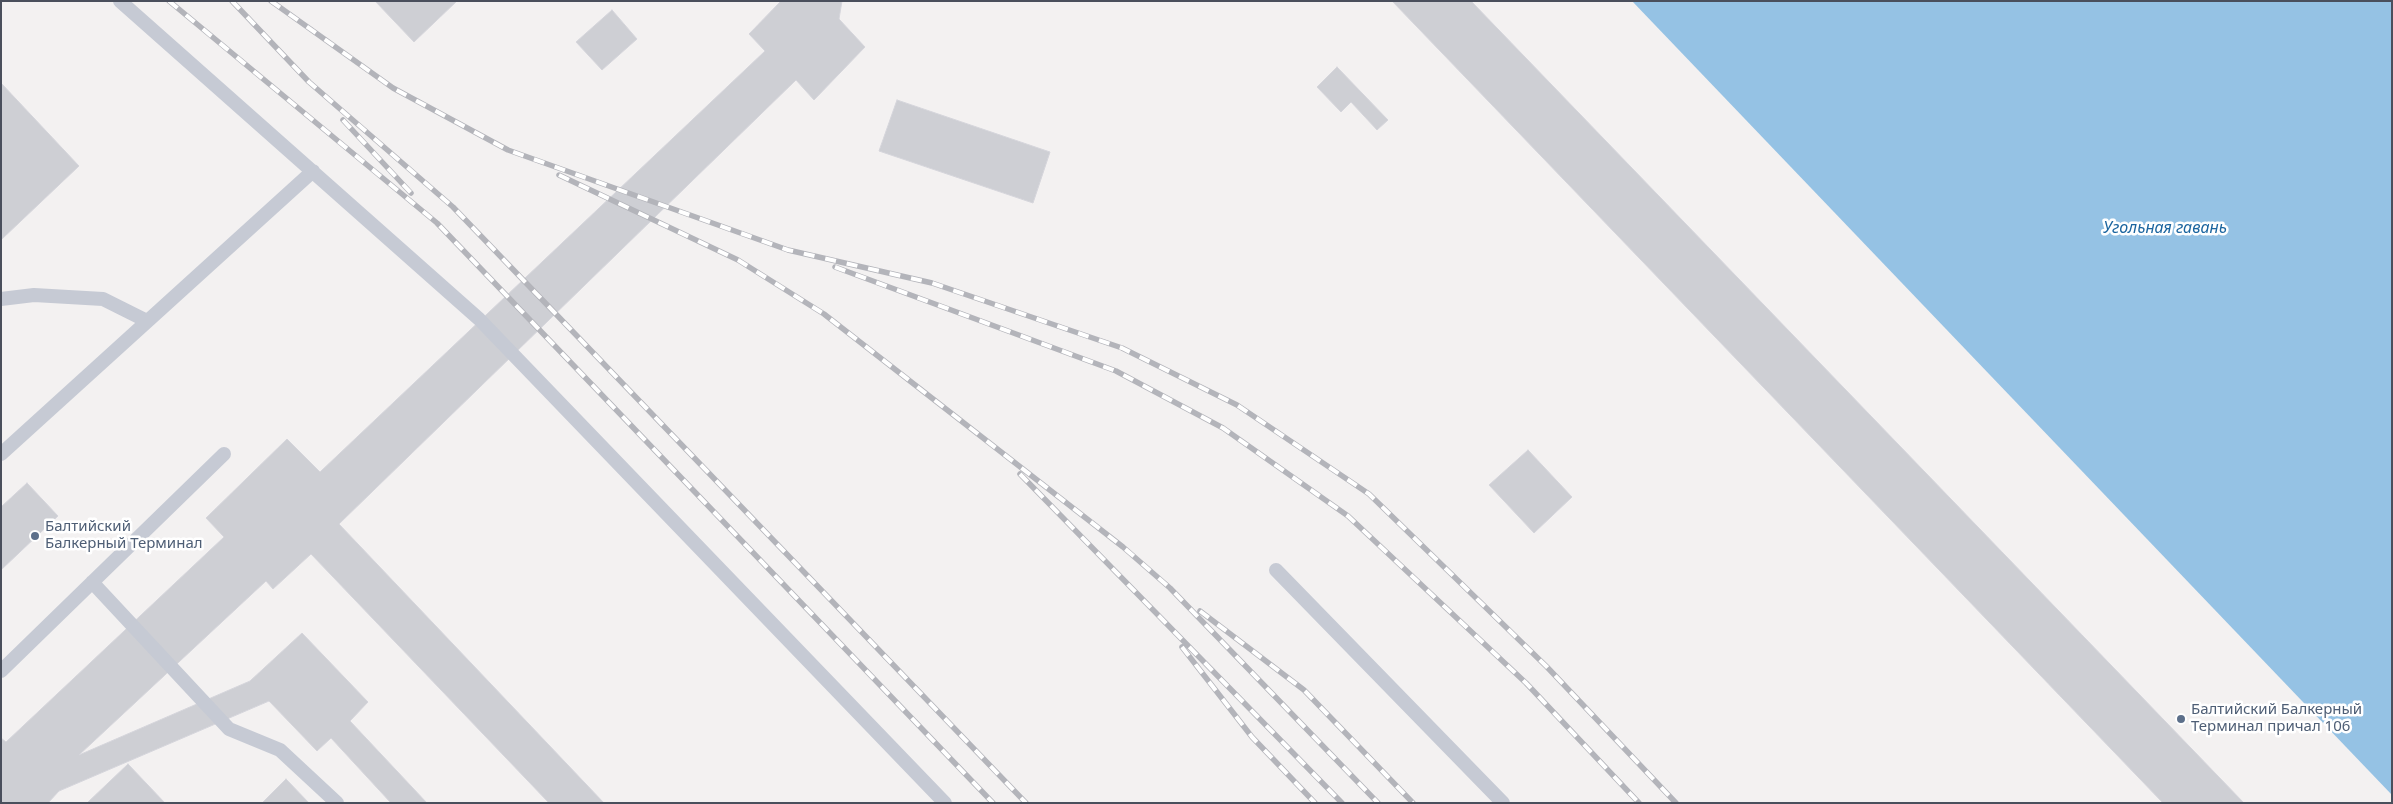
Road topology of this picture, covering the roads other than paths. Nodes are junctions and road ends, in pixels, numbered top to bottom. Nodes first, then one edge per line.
1 (120, 1) edge
2 (313, 171) junction
3 (1, 299) edge
4 (147, 321) junction
5 (1, 454) edge
6 (224, 454) dead end
7 (1276, 570) dead end
8 (92, 582) junction
9 (1, 671) edge
10 (338, 803) edge
11 (945, 803) edge
12 (1503, 803) edge

1 - 2 lane
2 - 4 lane
2 - 11 lane
3 - 4 lane
4 - 5 lane
6 - 8 lane
7 - 12 lane
8 - 9 lane
8 - 10 lane

